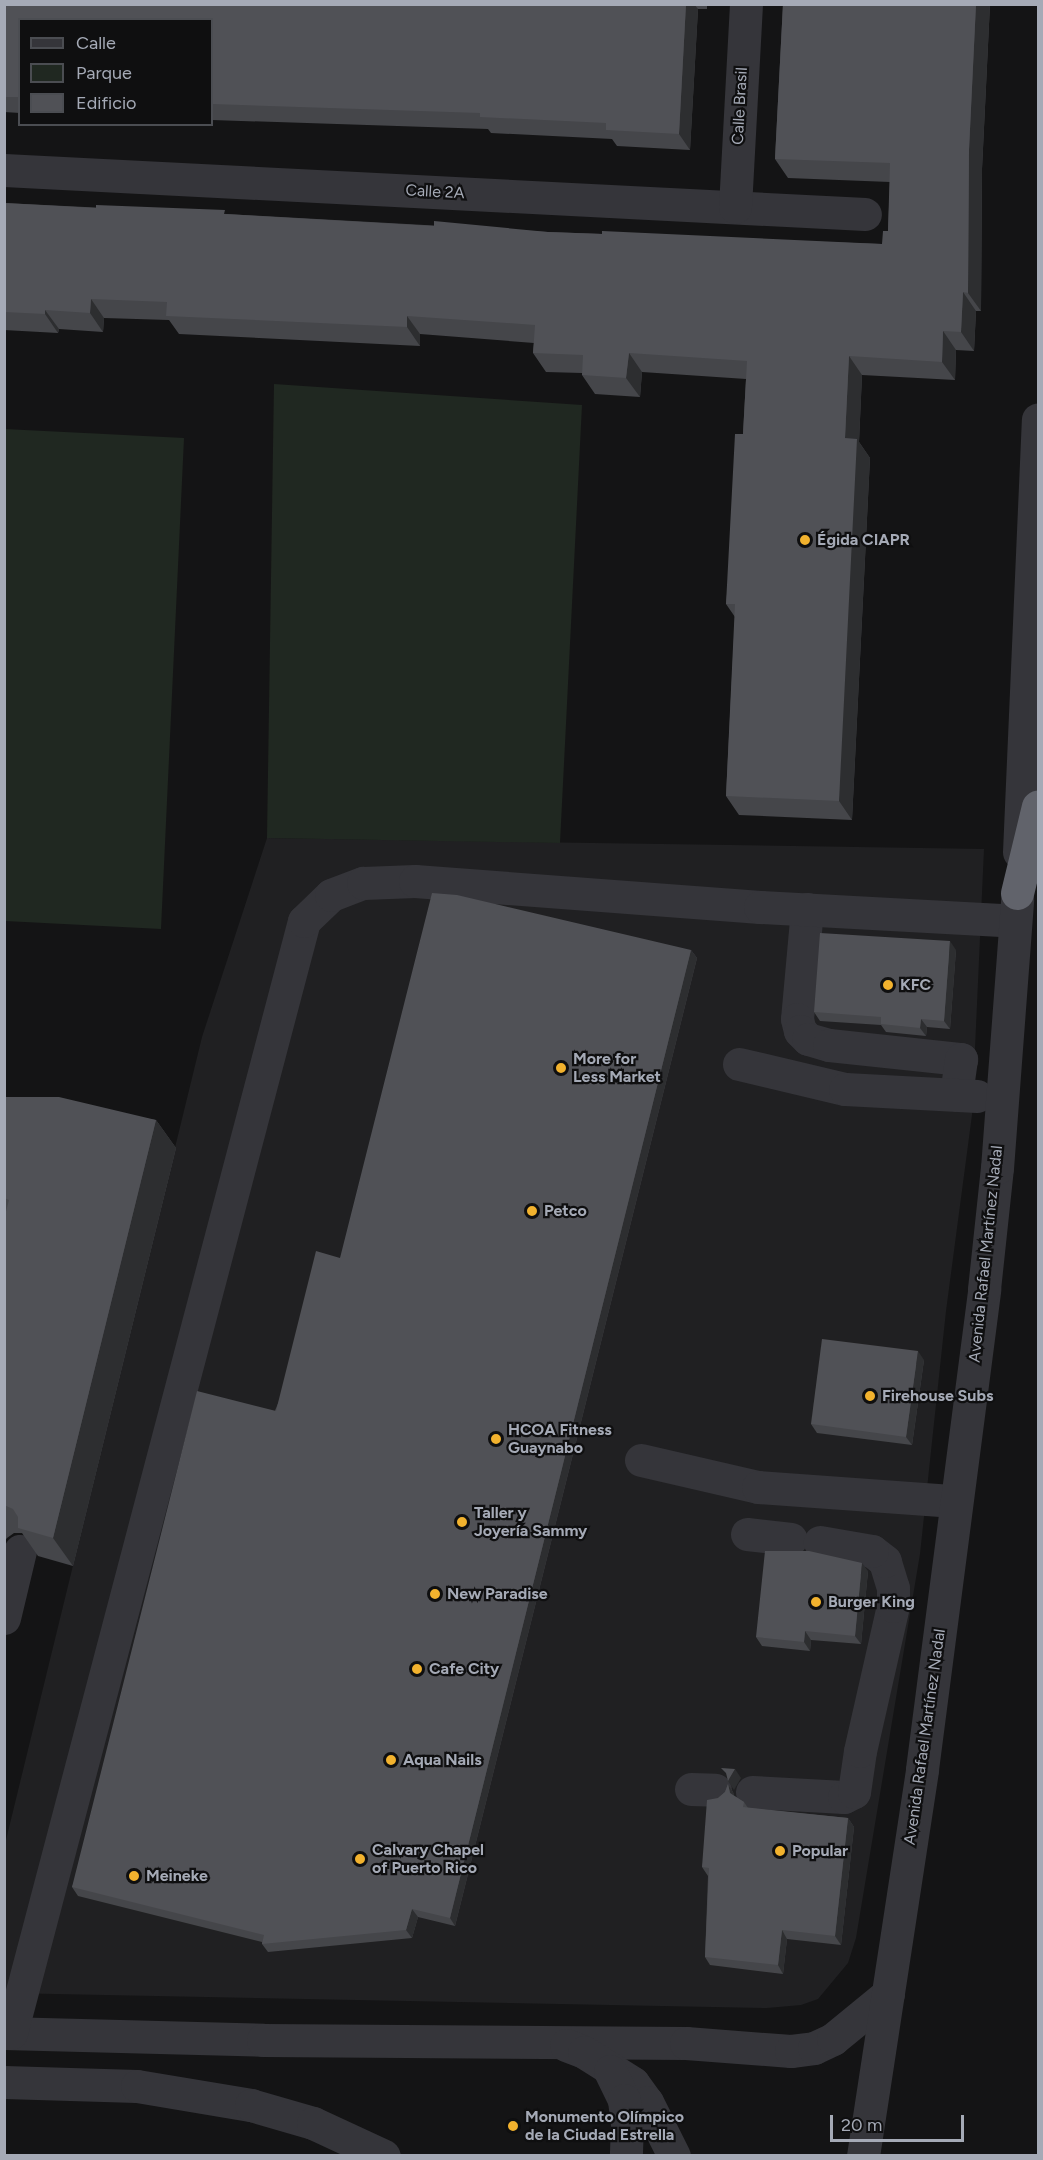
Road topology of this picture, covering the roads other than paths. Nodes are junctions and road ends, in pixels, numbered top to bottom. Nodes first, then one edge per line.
1 (746, 4) edge
2 (4, 170) edge
3 (735, 207) junction
4 (865, 214) dead end
5 (1038, 419) edge
6 (1038, 806) edge
7 (1016, 907) junction
8 (807, 909) junction
9 (739, 1064) dead end
10 (956, 1095) junction
11 (1002, 1097) junction
12 (641, 1460) dead end
13 (955, 1501) junction
14 (747, 1534) dead end
15 (20, 1551) edge
16 (4, 1618) edge
17 (752, 1792) dead end
18 (888, 1994) junction
19 (8, 2033) edge
20 (559, 2042) junction
21 (607, 2067) junction
22 (4, 2082) edge
23 (384, 2156) edge
24 (626, 2156) edge
25 (674, 2156) edge
26 (863, 2156) edge

1 - 3 street, Calle Brasil
2 - 3 street, Calle 2A
3 - 4 street, Calle 2A
5 - 7 street, Avenida Rafael Martínez Nadal
6 - 7 highway
7 - 8 street
7 - 11 street, Avenida Rafael Martínez Nadal
8 - 10 street
8 - 19 street
9 - 10 street
10 - 11 street
11 - 13 street, Avenida Rafael Martínez Nadal
12 - 13 street
13 - 18 street, Avenida Rafael Martínez Nadal
14 - 17 street
15 - 16 street
18 - 20 street
18 - 26 street, Avenida Rafael Martínez Nadal
19 - 20 street
20 - 21 street
21 - 24 street
21 - 25 street
22 - 23 street

